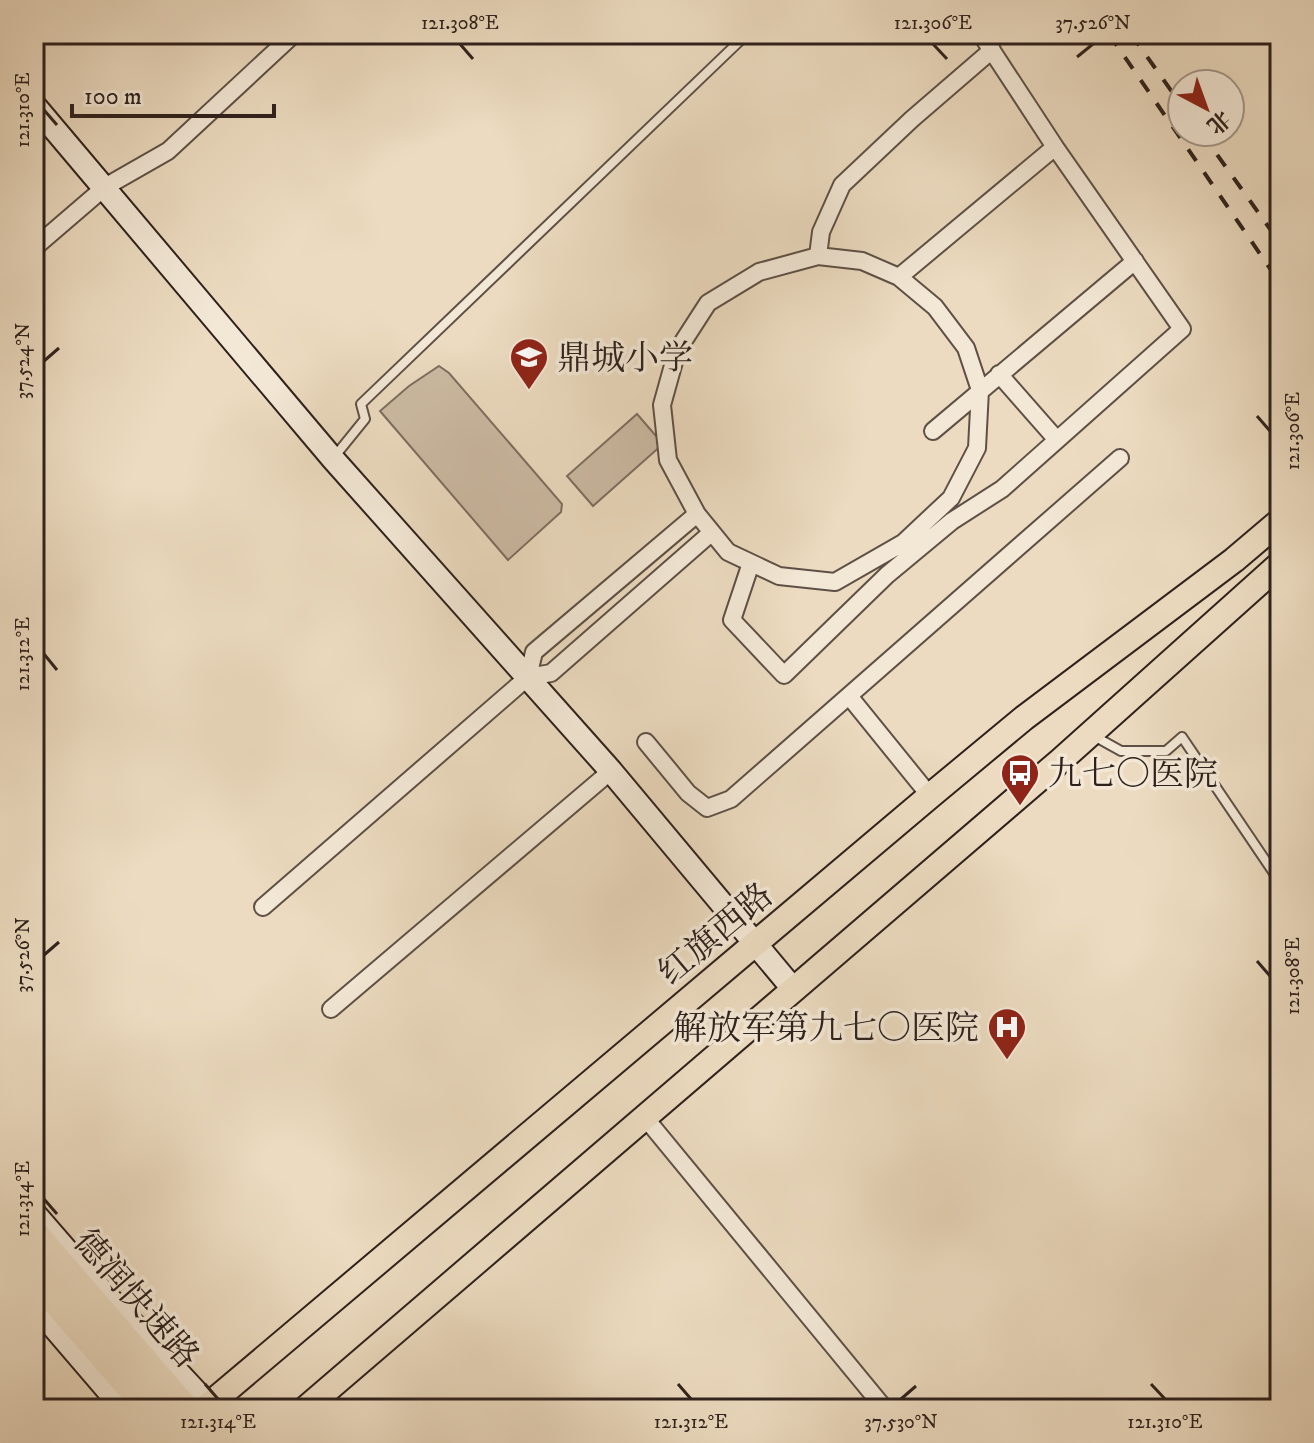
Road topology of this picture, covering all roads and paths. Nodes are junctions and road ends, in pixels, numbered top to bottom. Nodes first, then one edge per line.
1 (294, 34) edge
2 (747, 34) edge
3 (981, 34) edge
4 (992, 50) junction
5 (34, 105) edge
6 (1055, 147) junction
7 (105, 187) junction
8 (34, 248) edge
9 (818, 256) junction
10 (1135, 261) junction
11 (899, 277) junction
12 (999, 374) junction
13 (980, 390) junction
14 (933, 431) dead end
15 (1057, 440) junction
16 (1120, 458) dead end
17 (333, 459) junction
18 (697, 514) junction
19 (1280, 521) edge
20 (711, 533) junction
21 (908, 548) junction
22 (751, 563) junction
23 (1280, 564) edge
24 (528, 677) junction
25 (849, 696) junction
26 (1090, 734) junction
27 (646, 742) dead end
28 (611, 771) junction
29 (930, 796) junction
30 (1280, 882) edge
31 (263, 907) dead end
32 (754, 944) junction
33 (794, 990) junction
34 (331, 1009) dead end
35 (652, 1126) dead end
36 (34, 1213) edge
37 (34, 1234) edge
38 (34, 1276) edge
39 (34, 1304) edge
40 (202, 1408) edge
41 (124, 1409) edge
42 (150, 1409) edge
43 (305, 1409) edge
44 (885, 1409) edge

1 - 7 street
2 - 17 lane
3 - 4 street
4 - 6 street
4 - 9 street
5 - 7 street
6 - 10 street
6 - 11 street
7 - 8 street
7 - 17 street
9 - 11 street
9 - 18 street
10 - 12 street
10 - 15 street
11 - 13 street
12 - 13 street
12 - 15 street
13 - 14 street
13 - 21 street
15 - 21 street
16 - 25 street
17 - 24 street
18 - 20 street
18 - 24 street
19 - 29 main road, 红旗西路
20 - 22 street
20 - 24 street
21 - 22 street
21 - 22 street
23 - 26 main road
24 - 28 street
24 - 31 street
25 - 27 street
25 - 29 street
26 - 30 lane
26 - 33 main road
28 - 32 street
28 - 34 street
29 - 32 main road, 红旗西路
32 - 33 street
32 - 40 main road, 红旗西路
33 - 43 main road
35 - 44 street
36 - 40 street
37 - 40 highway, 德润快速路
38 - 42 highway, 德润快速路
39 - 41 street

